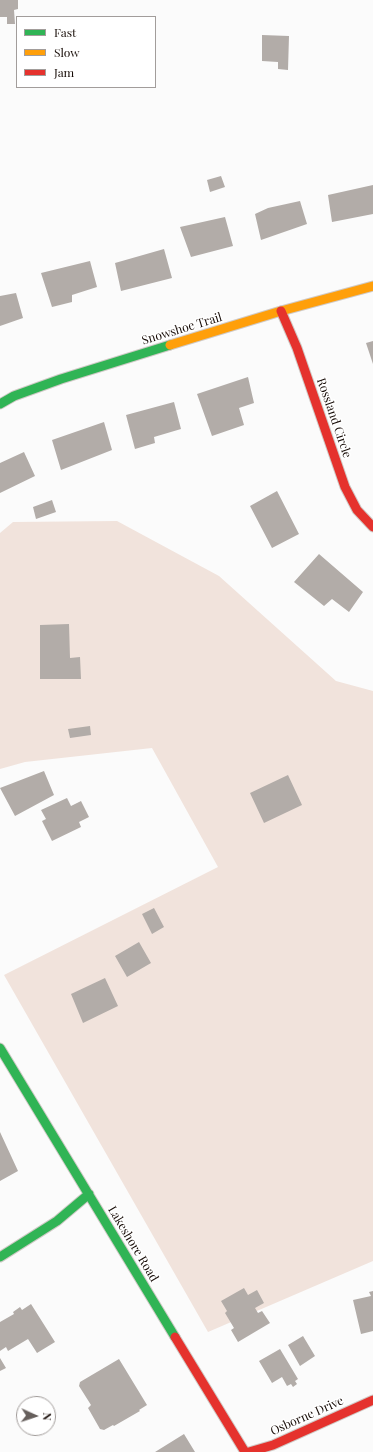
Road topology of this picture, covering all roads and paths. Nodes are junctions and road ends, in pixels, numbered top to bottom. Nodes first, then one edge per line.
1 (373, 286) edge
2 (281, 312) junction
3 (0, 404) edge
4 (373, 527) edge
5 (0, 1048) edge
6 (89, 1194) junction
7 (0, 1257) edge
8 (373, 1400) edge
9 (245, 1452) edge
10 (249, 1452) edge

1 - 2 street, Snowshoe Trail
2 - 3 street, Snowshoe Trail
2 - 4 street, Rossland Circle
5 - 6 street, Lakeshore Road
6 - 7 street
6 - 9 street, Lakeshore Road
8 - 10 street, Osborne Drive

